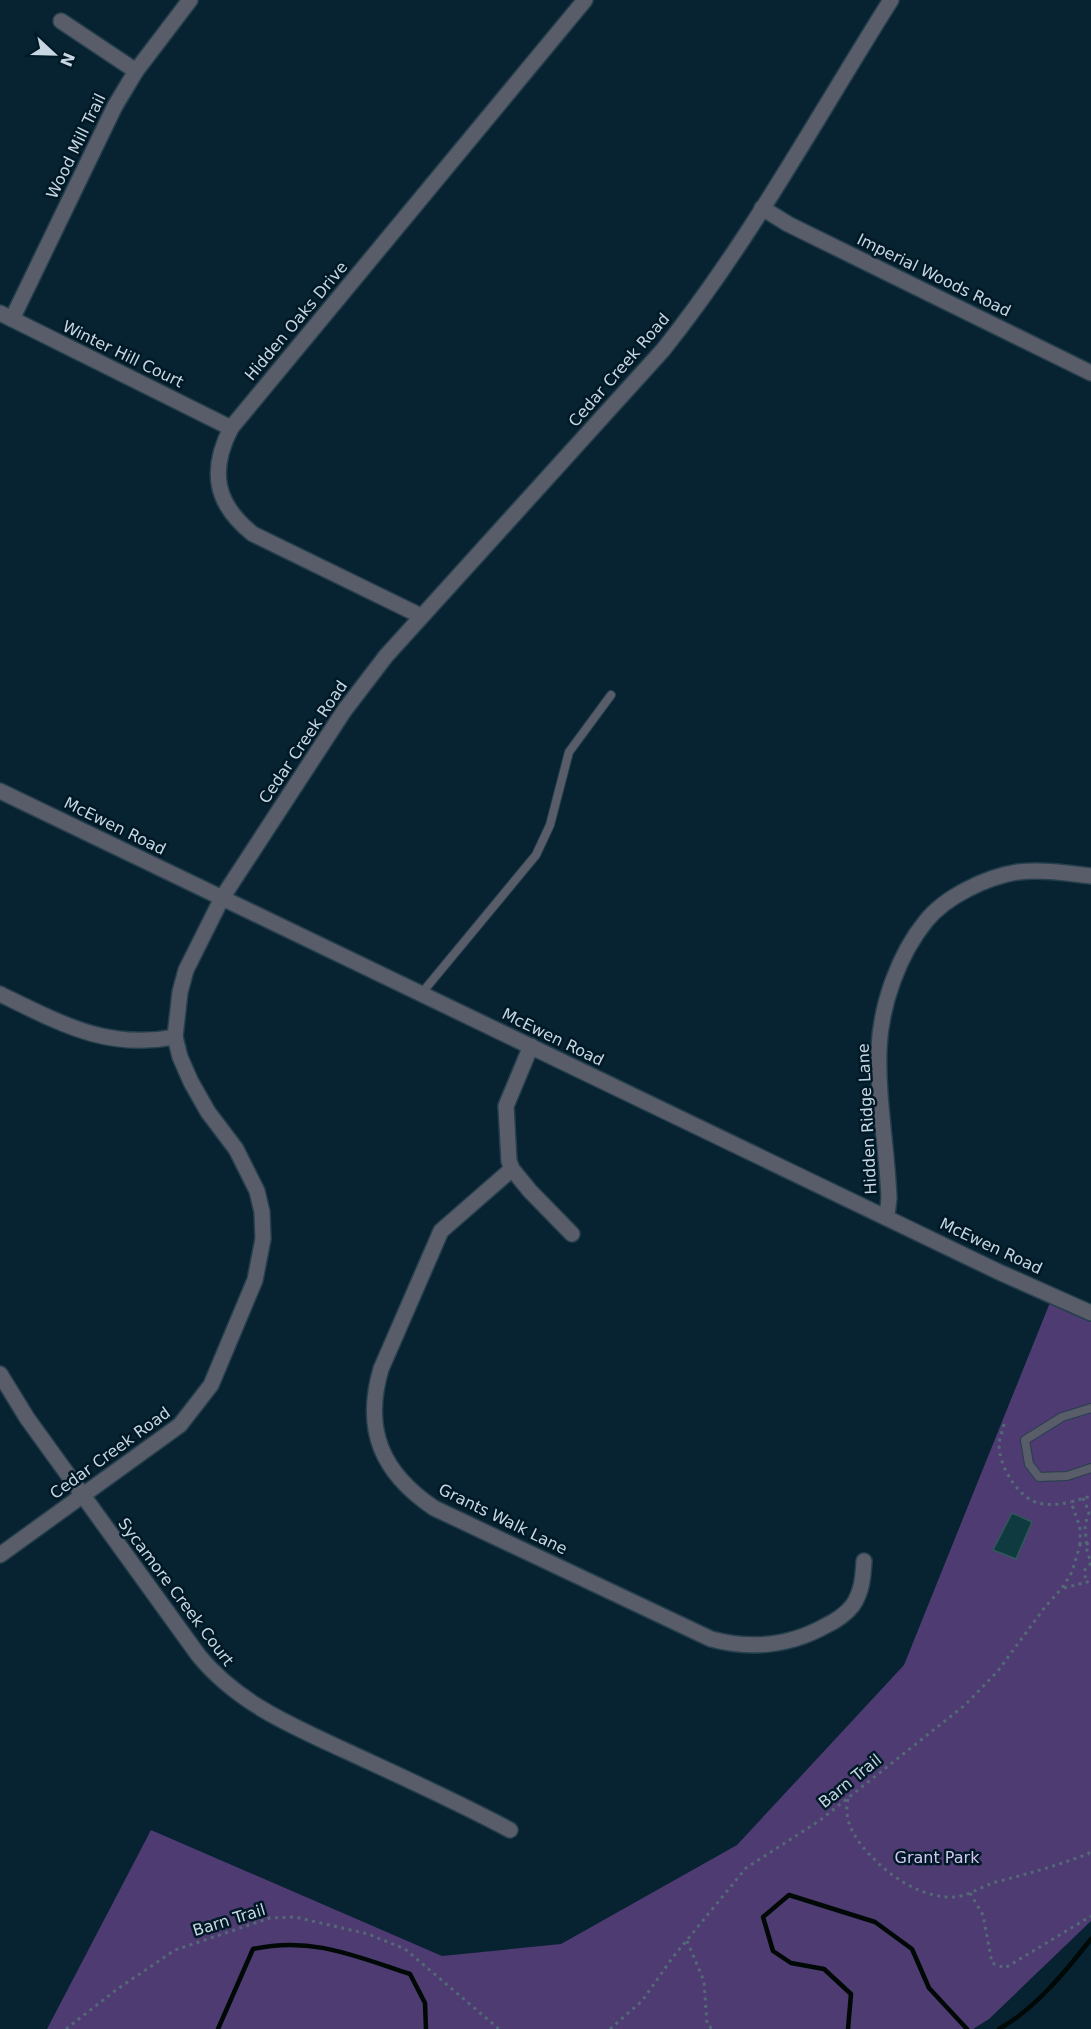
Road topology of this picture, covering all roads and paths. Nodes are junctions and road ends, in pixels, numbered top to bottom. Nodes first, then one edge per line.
1 (190, 0) edge
2 (585, 0) edge
3 (891, 0) edge
4 (61, 21) dead end
5 (136, 71) junction
6 (762, 208) junction
7 (6, 316) edge
8 (1091, 373) edge
9 (231, 428) junction
10 (422, 616) junction
11 (611, 695) dead end
12 (0, 791) edge
13 (1091, 876) edge
14 (222, 898) junction
15 (0, 994) edge
16 (421, 994) junction
17 (175, 1037) junction
18 (531, 1046) junction
19 (512, 1169) junction
20 (887, 1216) junction
21 (572, 1234) dead end
22 (1091, 1313) edge
23 (0, 1374) edge
24 (1091, 1408) edge
25 (1091, 1468) edge
26 (83, 1496) junction
27 (1091, 1496) edge
28 (1083, 1498) junction
29 (1089, 1543) edge
30 (1080, 1545) junction
31 (0, 1555) edge
32 (864, 1561) dead end
33 (1086, 1581) junction
34 (1091, 1581) edge
35 (1062, 1588) junction
36 (848, 1798) junction
37 (510, 1830) dead end
38 (1091, 1850) edge
39 (970, 1893) junction
40 (1091, 1916) edge
41 (687, 1940) junction
42 (66, 2029) edge
43 (499, 2029) edge
44 (610, 2029) edge
45 (712, 2029) edge

1 - 5 street, Wood Mill Trail
2 - 9 street, Hidden Oaks Drive
3 - 6 street, Cedar Creek Road
4 - 5 street
5 - 7 street, Wood Mill Trail
6 - 8 street, Imperial Woods Road
6 - 10 street, Cedar Creek Road
7 - 9 street, Winter Hill Court
9 - 10 street, Hidden Oaks Drive
10 - 14 street, Cedar Creek Road
11 - 16 lane
12 - 14 street, McEwen Road
13 - 20 street, Hidden Ridge Lane
14 - 16 street, McEwen Road
14 - 17 street, Cedar Creek Road
15 - 17 street
16 - 18 street, McEwen Road
17 - 26 street, Cedar Creek Road
18 - 19 street
18 - 20 street, McEwen Road
19 - 21 street
19 - 32 street, Grants Walk Lane
20 - 22 street, McEwen Road
23 - 26 street, Sycamore Creek Court
24 - 25 lane
26 - 31 street, Cedar Creek Road
26 - 37 street, Sycamore Creek Court
27 - 28 path
28 - 29 path
28 - 30 path
29 - 30 path
29 - 33 path
30 - 35 path, Barn Trail
33 - 34 path
33 - 35 path
35 - 36 path, Barn Trail
36 - 39 path
36 - 41 path, Barn Trail
38 - 39 path
39 - 40 path
41 - 44 path, Barn Trail
41 - 45 path
42 - 43 path, Barn Trail

